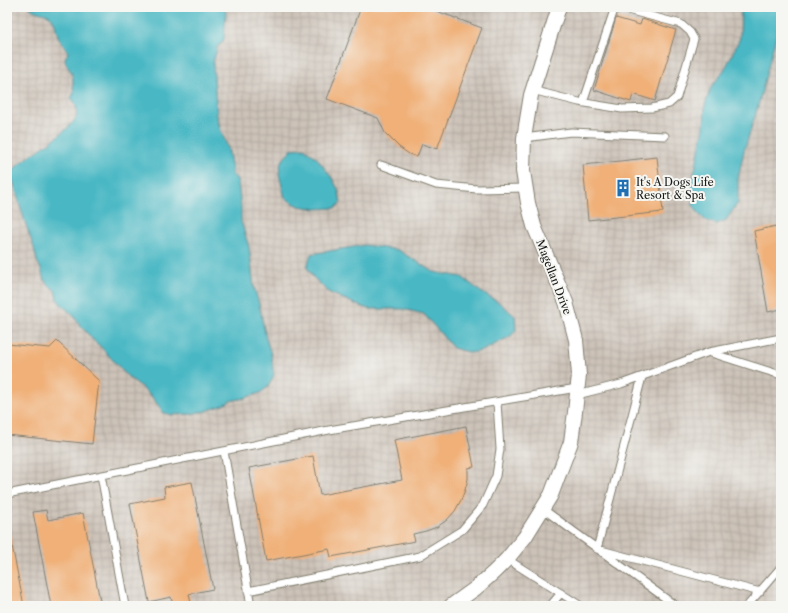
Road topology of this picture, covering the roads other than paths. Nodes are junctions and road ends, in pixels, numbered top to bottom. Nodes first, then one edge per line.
1 (559, 7) edge
2 (615, 7) edge
3 (532, 90) junction
4 (583, 103) junction
5 (665, 136) dead end
6 (524, 138) junction
7 (381, 165) dead end
8 (525, 188) junction
9 (781, 338) edge
10 (709, 352) junction
11 (781, 375) edge
12 (642, 377) junction
13 (577, 392) junction
14 (497, 402) junction
15 (224, 451) junction
16 (101, 475) junction
17 (7, 494) edge
18 (543, 509) junction
19 (597, 549) junction
20 (507, 559) junction
21 (781, 567) edge
22 (248, 591) junction
23 (760, 592) junction
24 (561, 594) junction
25 (125, 606) edge
26 (251, 606) edge
27 (451, 606) edge
28 (550, 606) edge
29 (580, 606) edge
30 (676, 606) edge
31 (747, 606) edge

1 - 3 street, Magellan Drive
2 - 4 lane
2 - 4 lane
3 - 4 lane
3 - 6 street, Magellan Drive
5 - 6 lane
6 - 8 street, Magellan Drive
7 - 8 lane
8 - 13 street, Magellan Drive
9 - 10 lane
10 - 11 lane
10 - 12 lane
12 - 13 lane
12 - 19 lane
13 - 14 lane
13 - 18 street, Magellan Drive
14 - 15 lane
14 - 22 lane
15 - 16 lane
15 - 22 lane
16 - 17 lane
16 - 25 lane
18 - 19 lane
18 - 20 street, Magellan Drive
19 - 23 lane
19 - 30 lane
20 - 24 lane
20 - 27 street, Magellan Drive
21 - 23 lane
22 - 26 lane
23 - 31 lane
24 - 28 lane
24 - 29 lane

